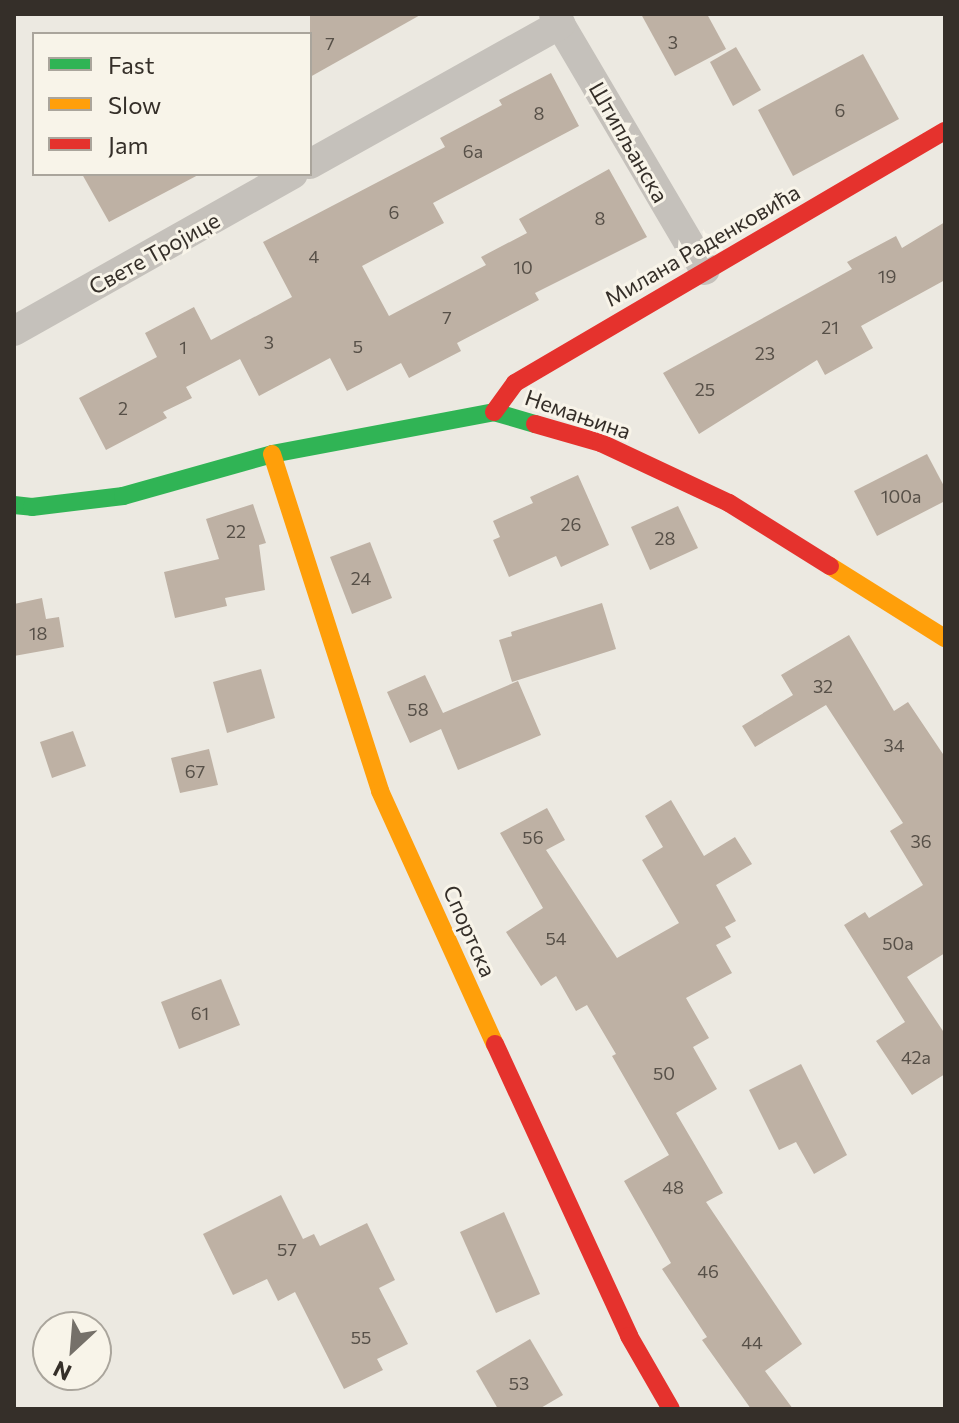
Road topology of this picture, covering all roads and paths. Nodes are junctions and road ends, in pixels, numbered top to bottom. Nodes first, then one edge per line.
1 (557, 19) edge
2 (945, 131) edge
3 (312, 163) edge
4 (289, 176) edge
5 (705, 270) junction
6 (14, 331) edge
7 (494, 412) junction
8 (272, 454) junction
9 (14, 505) edge
10 (945, 638) edge
11 (671, 1409) edge

1 - 3 street
1 - 5 street, Штипљанска
2 - 5 street, Милана Раденковића
4 - 6 street, Свете Тројице
5 - 7 street, Милана Раденковића
7 - 8 street, Немањина
7 - 10 street, Немањина
8 - 9 street, Немањина
8 - 11 street, Спортска

